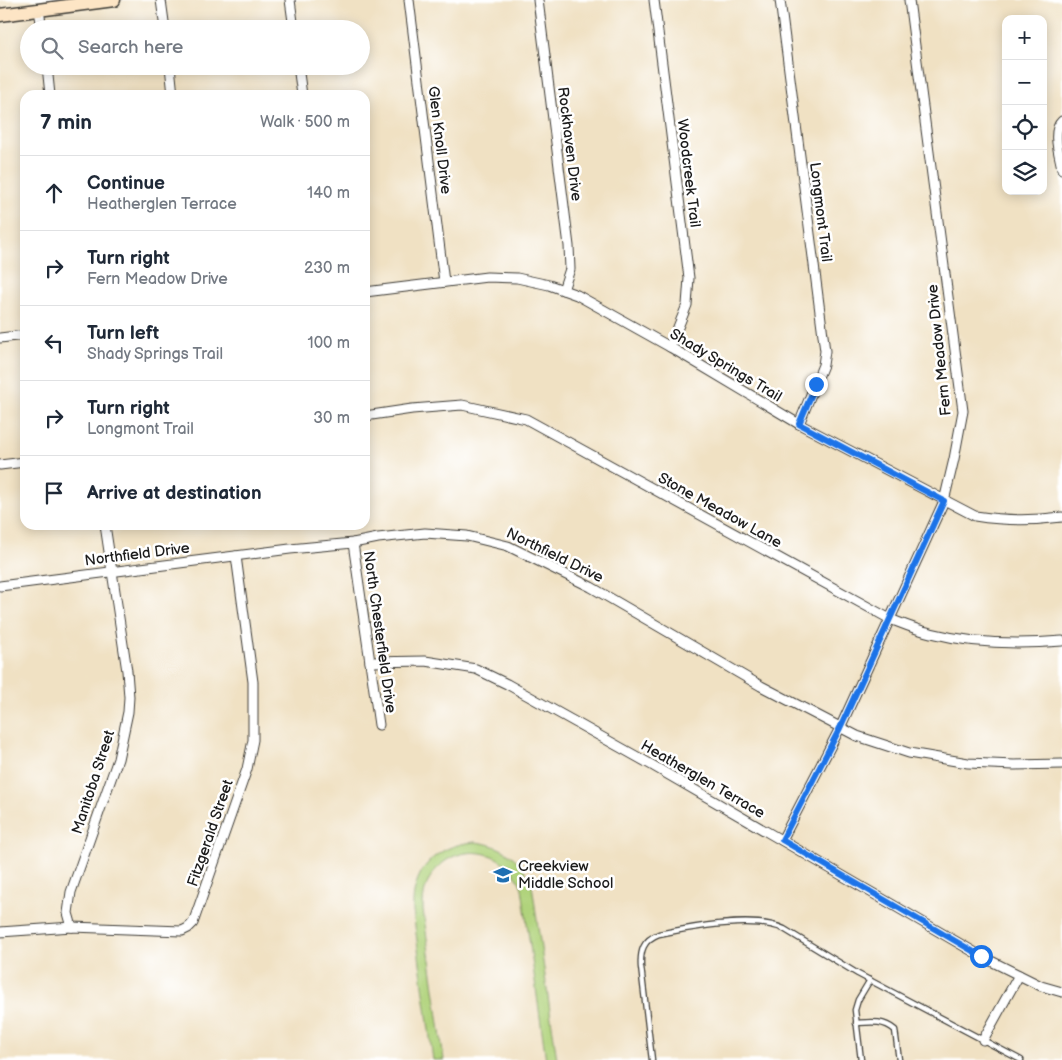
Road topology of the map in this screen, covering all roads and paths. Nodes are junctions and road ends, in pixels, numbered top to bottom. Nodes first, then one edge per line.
1 (114, 0) edge
2 (161, 0) edge
3 (290, 0) edge
4 (409, 0) edge
5 (538, 0) edge
6 (654, 0) edge
7 (780, 0) edge
8 (909, 0) edge
9 (39, 10) junction
10 (0, 15) edge
11 (41, 20) edge
12 (164, 20) edge
13 (293, 20) edge
14 (47, 75) edge
15 (171, 75) edge
16 (299, 75) edge
17 (49, 90) edge
18 (172, 90) edge
19 (301, 90) edge
20 (1062, 122) edge
21 (1062, 169) edge
22 (444, 282) junction
23 (562, 290) junction
24 (370, 291) edge
25 (20, 336) edge
26 (0, 338) edge
27 (670, 347) junction
28 (370, 415) edge
29 (799, 424) junction
30 (20, 463) edge
31 (0, 465) edge
32 (944, 501) junction
33 (1062, 517) edge
34 (106, 530) edge
35 (353, 543) junction
36 (236, 556) junction
37 (112, 572) junction
38 (0, 586) edge
39 (890, 619) junction
40 (1062, 641) edge
41 (370, 662) junction
42 (379, 724) dead end
43 (840, 728) junction
44 (1062, 764) edge
45 (782, 840) junction
46 (72, 927) junction
47 (0, 932) edge
48 (1019, 975) junction
49 (870, 980) junction
50 (1062, 992) edge
51 (856, 1023) junction
52 (983, 1040) junction
53 (652, 1060) edge
54 (860, 1060) edge
55 (899, 1060) edge
56 (1021, 1060) edge

1 - 9 main road
2 - 12 street
3 - 13 street
4 - 22 street, Glen Knoll Drive
5 - 23 street, Rockhaven Drive
6 - 27 street, Woodcreek Trail
7 - 29 street, Longmont Trail
8 - 32 street, Fern Meadow Drive
9 - 10 main road
9 - 11 street
14 - 17 street
15 - 18 street
16 - 19 street
20 - 21 street
22 - 23 street, Shady Springs Trail
22 - 24 street, Shady Springs Trail
23 - 27 street, Shady Springs Trail
25 - 26 street
27 - 29 street, Shady Springs Trail
28 - 39 street, Stone Meadow Lane
29 - 32 street, Shady Springs Trail
30 - 31 street
32 - 33 street, Shady Springs Trail
32 - 39 street, Fern Meadow Drive
34 - 37 street, Manitoba Street
35 - 36 street, Northfield Drive
35 - 41 street, North Chesterfield Drive
35 - 43 street, Northfield Drive
36 - 37 street, Northfield Drive
36 - 46 street, Fitzgerald Street
37 - 38 street, Northfield Drive
37 - 46 street, Manitoba Street
39 - 40 street, Stone Meadow Lane
39 - 43 street, Fern Meadow Drive
41 - 42 street, North Chesterfield Drive
41 - 45 street, Heatherglen Terrace
43 - 44 street, Northfield Drive
43 - 45 street, Fern Meadow Drive
45 - 48 street, Heatherglen Terrace
46 - 47 street, Fitzgerald Street
48 - 50 street, Heatherglen Terrace
48 - 52 street
49 - 51 lane
49 - 52 lane
49 - 53 lane
51 - 54 lane
51 - 55 lane
52 - 56 lane

